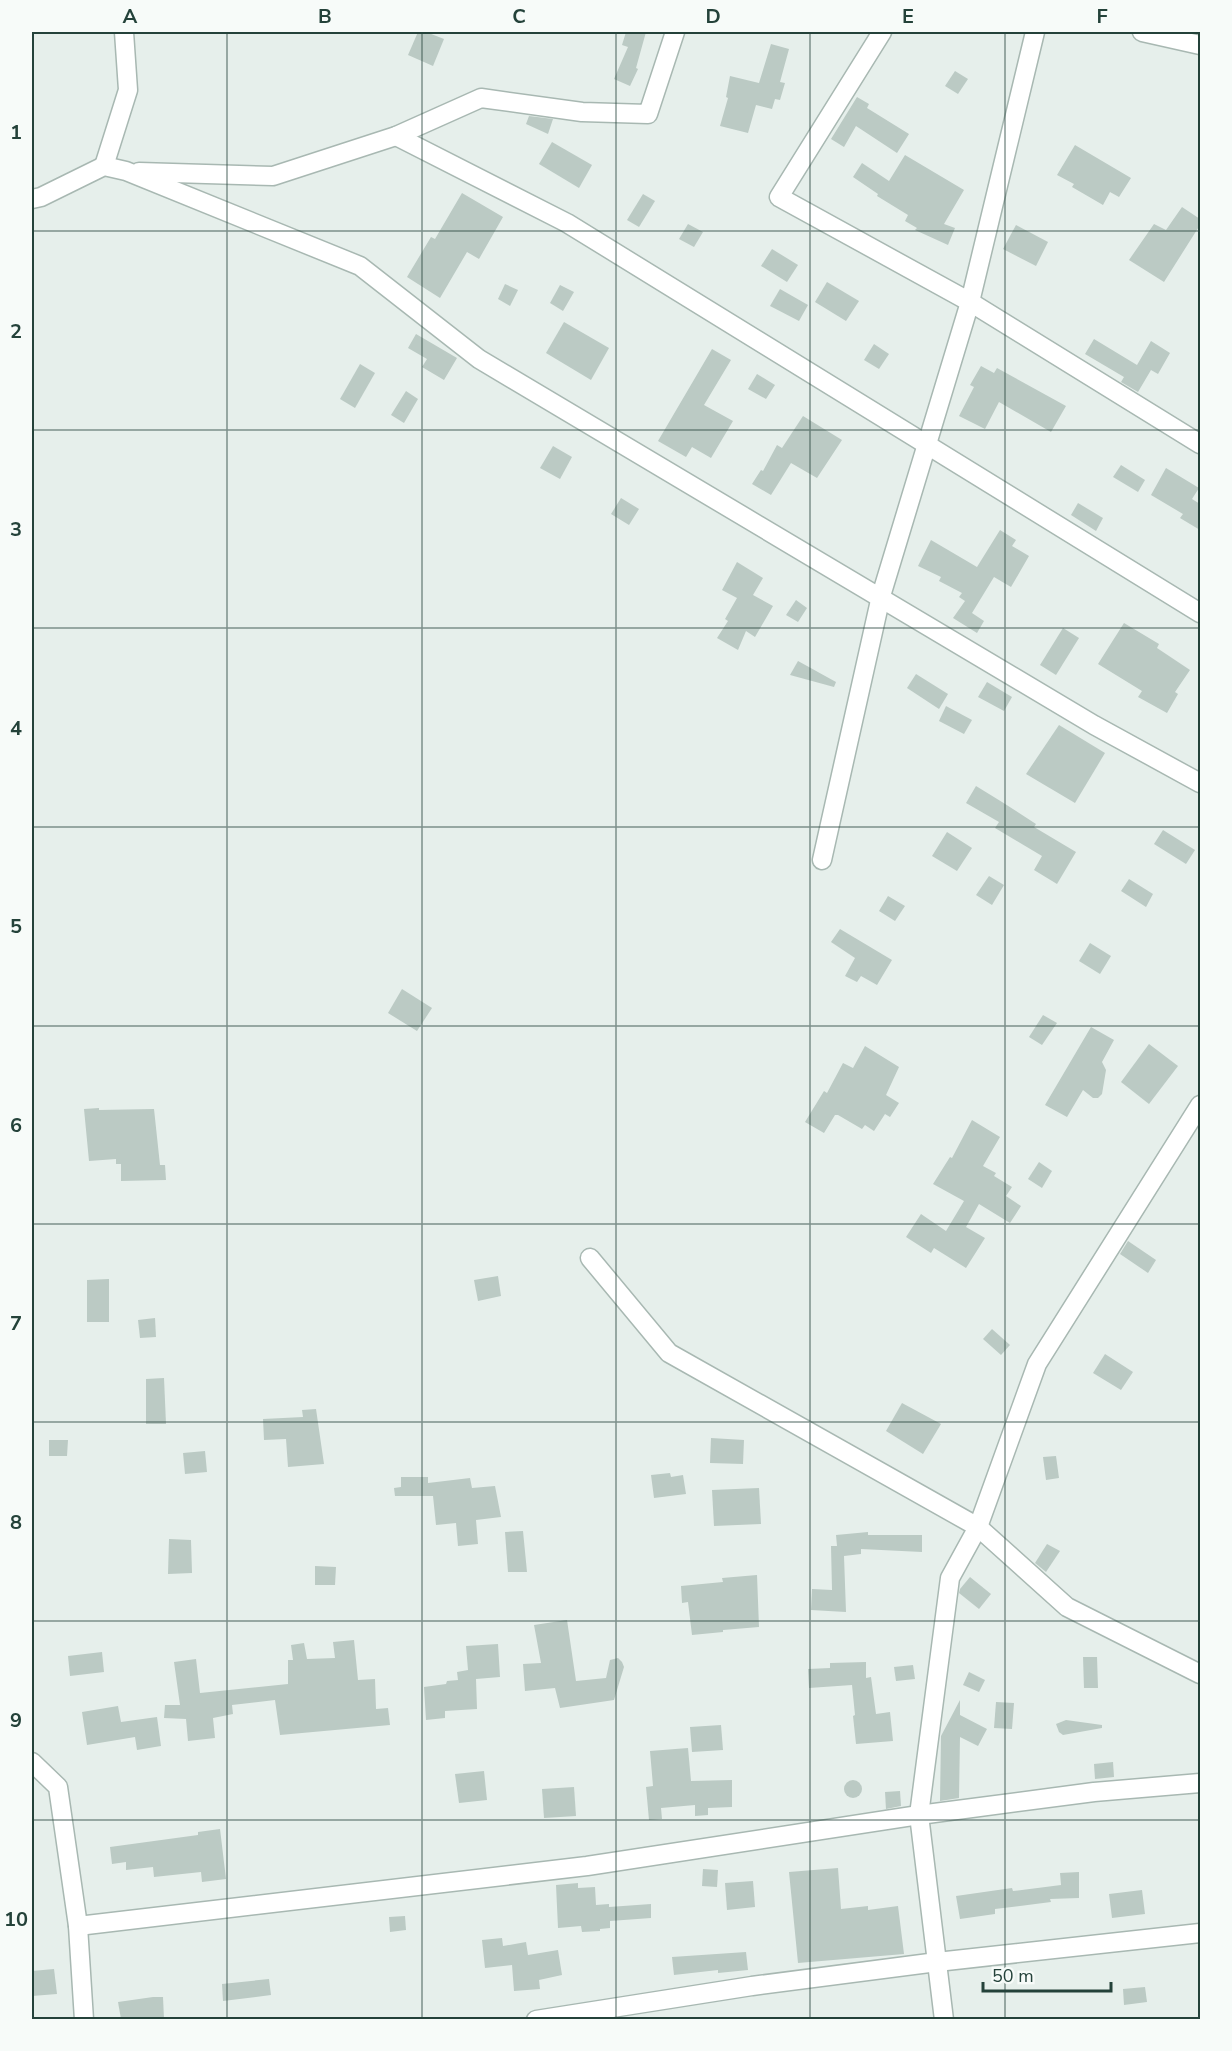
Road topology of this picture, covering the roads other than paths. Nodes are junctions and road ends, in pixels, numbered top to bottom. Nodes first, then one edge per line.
1 (124, 32) edge
2 (675, 32) edge
3 (882, 32) edge
4 (1035, 32) edge
5 (1142, 32) edge
6 (1200, 45) edge
7 (396, 136) junction
8 (104, 165) junction
9 (126, 171) junction
10 (35, 201) edge
11 (970, 302) junction
12 (1200, 444) edge
13 (926, 446) junction
14 (881, 596) junction
15 (1200, 613) edge
16 (1200, 783) edge
17 (822, 860) dead end
18 (1200, 1105) edge
19 (590, 1258) dead end
20 (978, 1527) junction
21 (1200, 1674) edge
22 (32, 1762) edge
23 (1200, 1783) edge
24 (920, 1815) junction
25 (78, 1926) junction
26 (1200, 1933) edge
27 (937, 1962) junction
28 (84, 2019) edge
29 (536, 2019) edge
30 (944, 2019) edge

1 - 8 street
2 - 7 street
3 - 11 street
4 - 11 street
5 - 6 street
7 - 9 street
7 - 13 street
8 - 9 street
8 - 10 street
9 - 14 street
11 - 12 street
11 - 13 street
13 - 14 street
13 - 15 street
14 - 16 street
14 - 17 street
18 - 20 street
19 - 20 street
20 - 21 street
20 - 24 street
22 - 25 street
23 - 24 street
24 - 25 street
24 - 27 street
25 - 28 street
26 - 27 street
27 - 29 street
27 - 30 street

